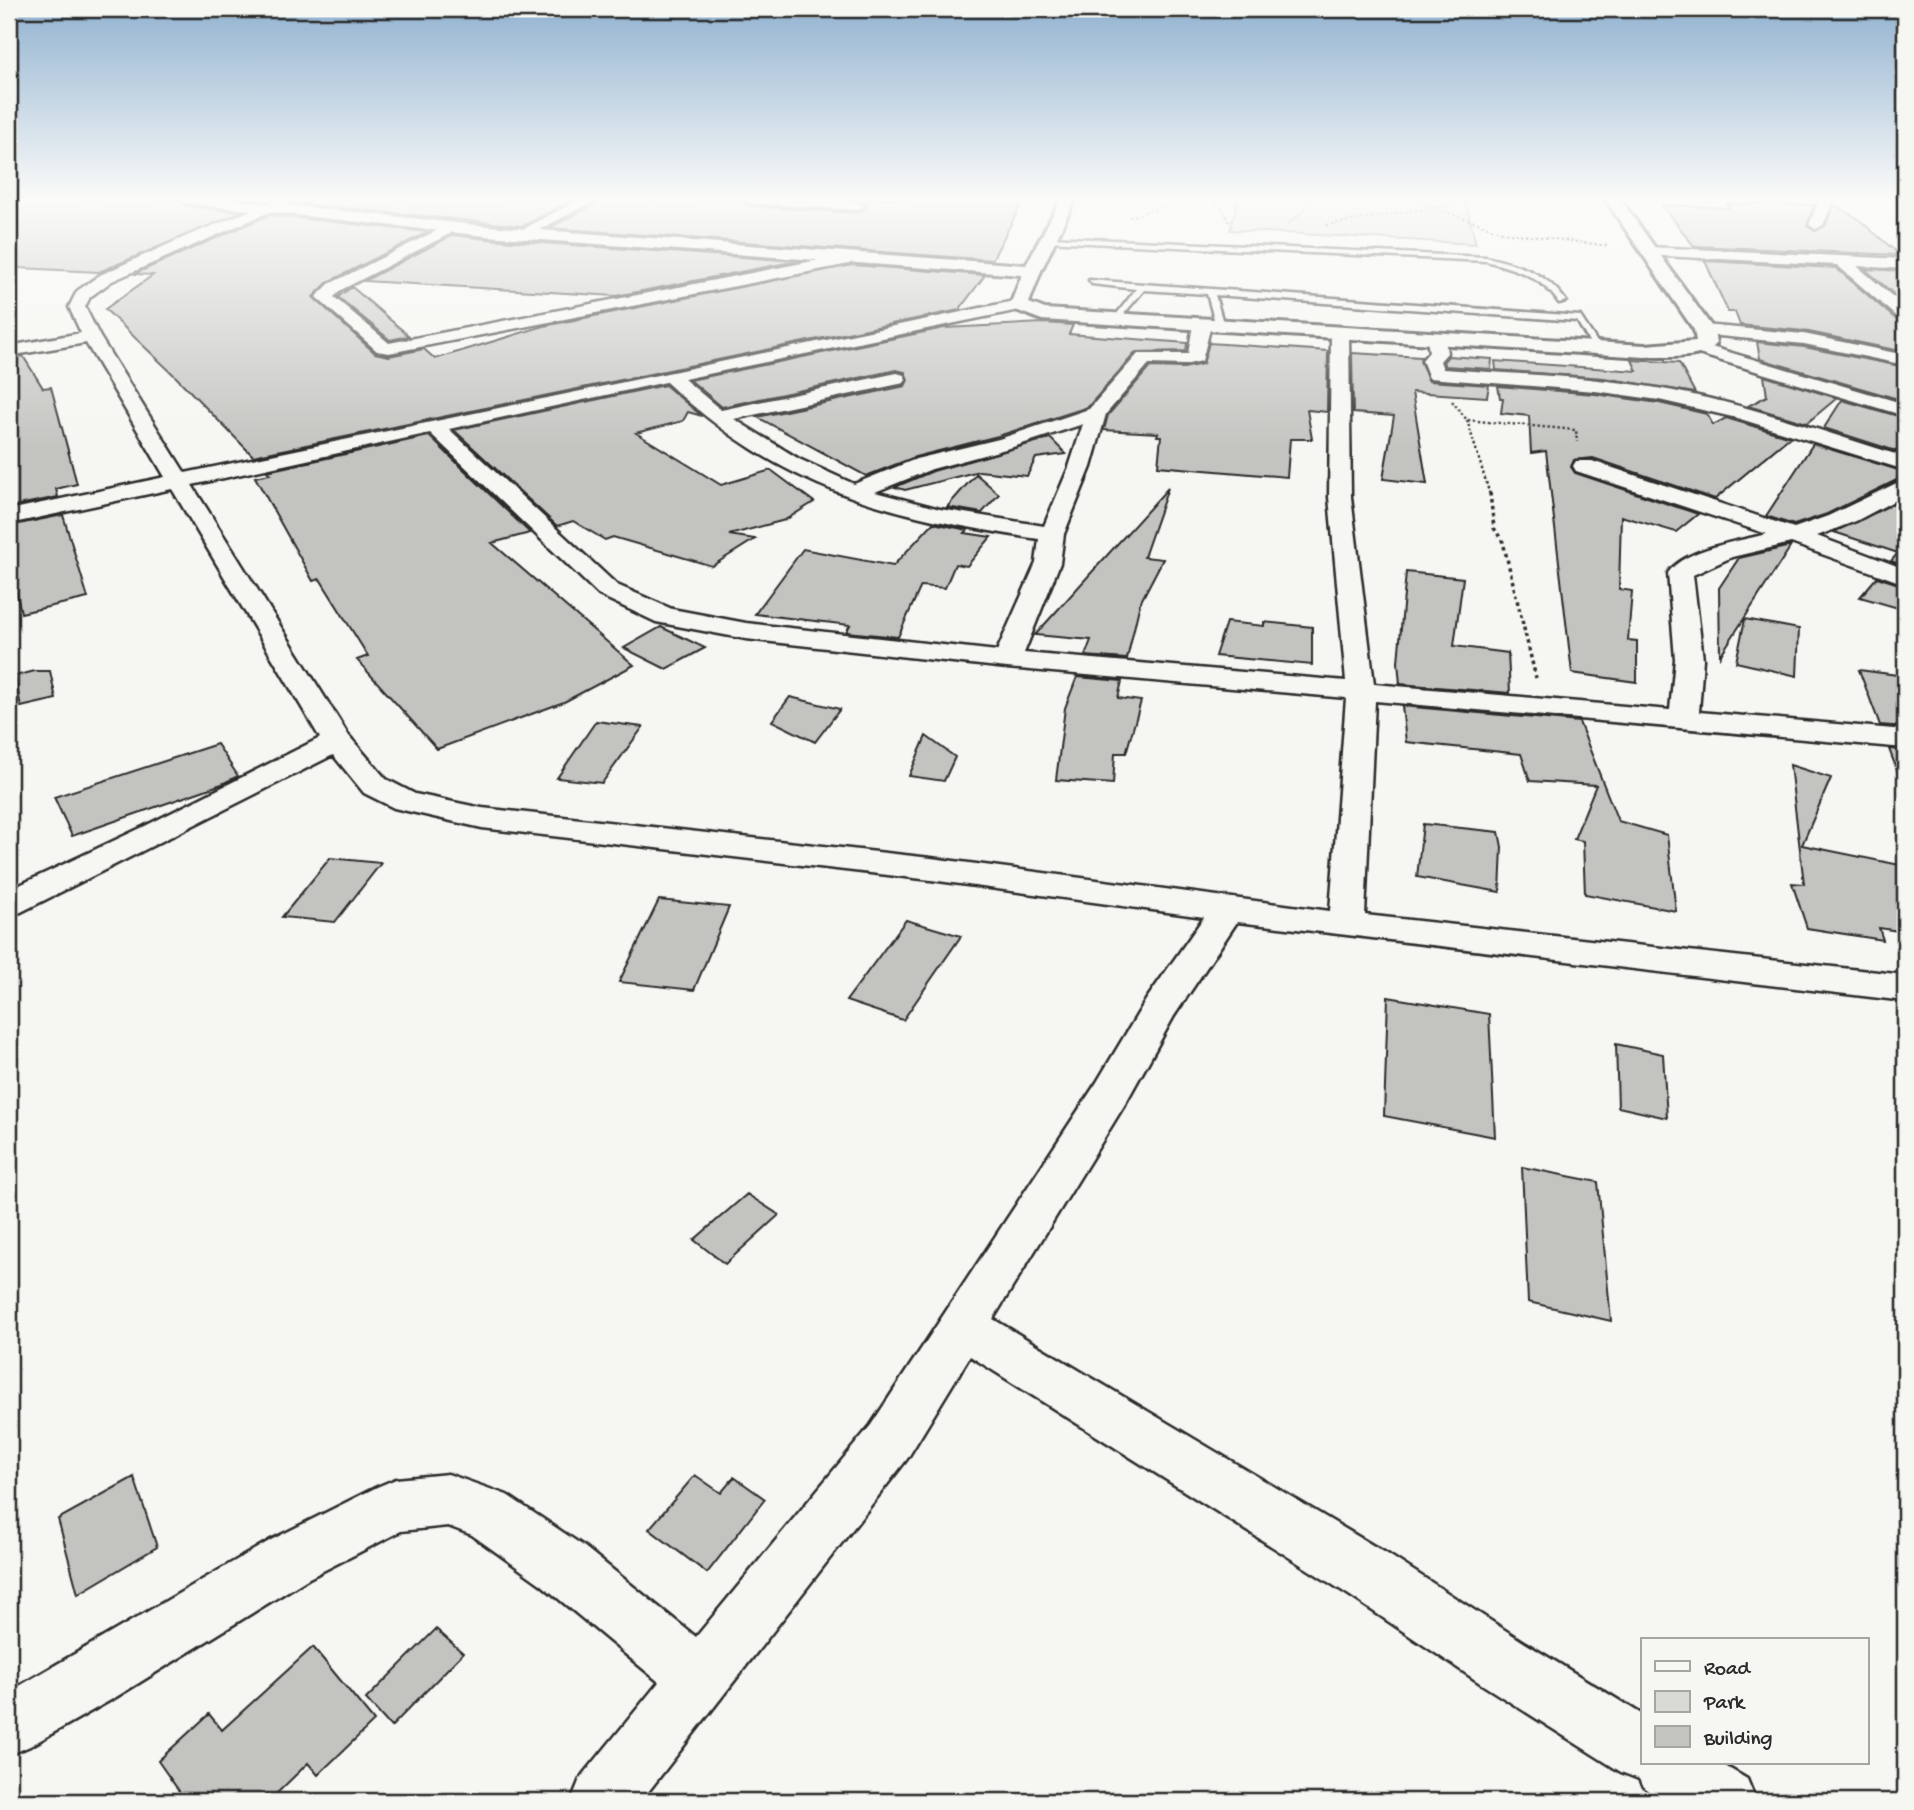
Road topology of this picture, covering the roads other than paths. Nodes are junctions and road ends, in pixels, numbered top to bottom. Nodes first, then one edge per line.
1 (98, 283) edge
2 (342, 283) edge
3 (723, 283) edge
4 (1027, 283) edge
5 (1107, 283) edge
6 (1551, 283) edge
7 (1668, 283) edge
8 (1868, 283) edge
9 (1142, 287) junction
10 (1210, 292) junction
11 (1562, 300) dead end
12 (1018, 306) junction
13 (1905, 315) edge
14 (1117, 319) junction
15 (1211, 325) junction
16 (1340, 333) junction
17 (91, 337) junction
18 (1436, 339) junction
19 (1701, 339) junction
20 (1597, 348) junction
21 (9, 351) edge
22 (1905, 360) edge
23 (670, 376) junction
24 (897, 379) dead end
25 (1905, 410) edge
26 (1096, 413) junction
27 (717, 417) junction
28 (435, 427) junction
29 (1905, 464) edge
30 (1584, 466) road end
31 (180, 482) junction
32 (1905, 486) edge
33 (855, 492) junction
34 (9, 517) edge
35 (1052, 534) junction
36 (1792, 535) junction
37 (1905, 577) edge
38 (1007, 660) junction
39 (1361, 690) junction
40 (1684, 718) junction
41 (1905, 738) edge
42 (337, 741) junction
43 (9, 904) edge
44 (1228, 909) junction
45 (1347, 925) junction
46 (1905, 988) edge
47 (963, 1325) junction
48 (700, 1678) junction
49 (9, 1725) edge
50 (1641, 1749) edge
51 (1665, 1764) edge
52 (602, 1801) edge
53 (1725, 1801) edge

1 - 17 street
2 - 3 street
4 - 12 main road
5 - 9 lane
6 - 11 lane
7 - 19 main road
8 - 13 street
9 - 10 lane
9 - 14 lane
10 - 15 lane
10 - 20 lane
12 - 14 main road
12 - 23 street
14 - 15 main road
15 - 16 main road
15 - 26 street
16 - 18 main road
16 - 39 street
17 - 21 street
17 - 31 street
18 - 20 main road
18 - 29 street
19 - 20 main road
19 - 22 street
19 - 25 street
23 - 27 street
23 - 28 street
24 - 27 street
26 - 33 street
26 - 35 street
27 - 33 street
28 - 31 street
28 - 38 street
30 - 36 street
31 - 34 street
31 - 42 street
32 - 36 street
33 - 35 street
35 - 38 street
36 - 37 street
36 - 40 street
38 - 39 street
39 - 40 street
39 - 45 street
40 - 41 street
42 - 43 street
42 - 44 street
44 - 45 street
44 - 47 street
45 - 46 street
47 - 48 street
47 - 50 street
48 - 49 street
48 - 52 street
51 - 53 street

